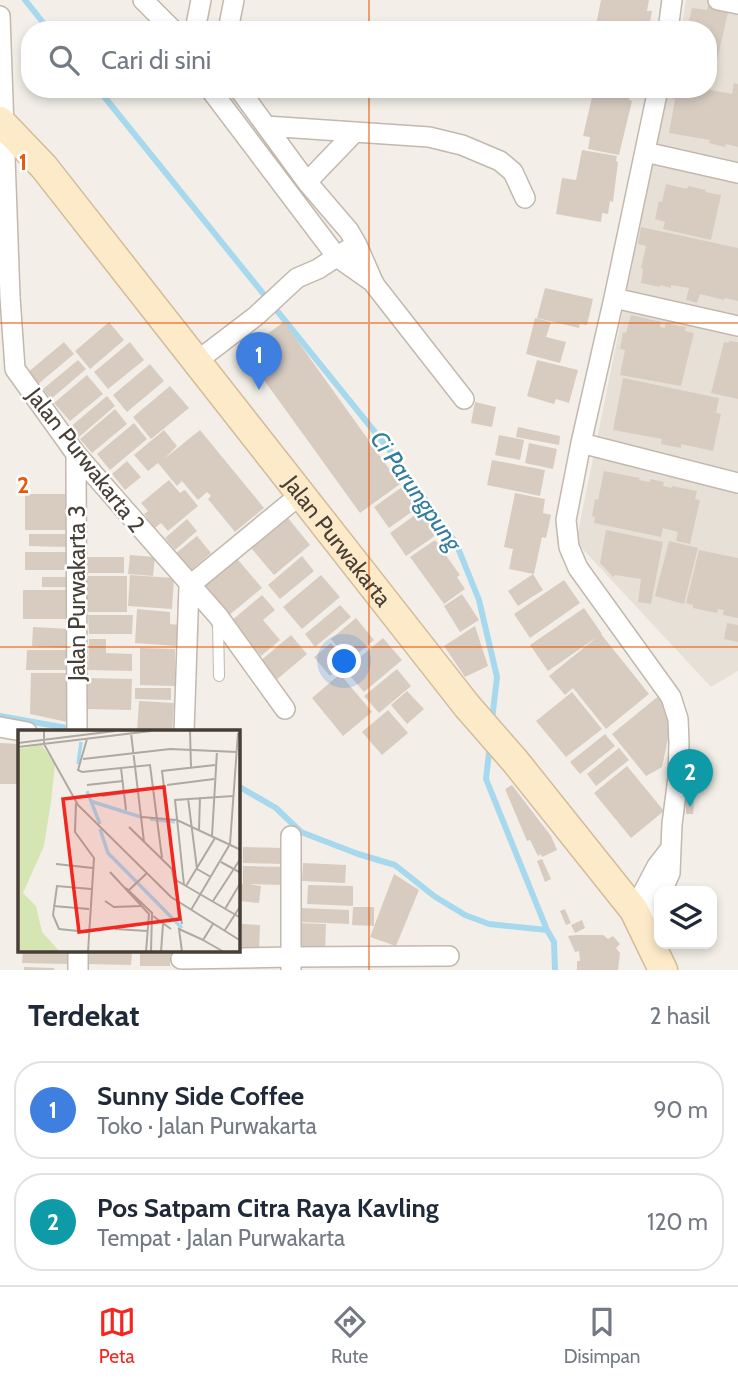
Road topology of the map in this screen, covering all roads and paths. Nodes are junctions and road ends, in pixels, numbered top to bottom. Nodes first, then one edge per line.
1 (144, 0) edge
2 (201, 0) edge
3 (234, 0) edge
4 (672, 0) edge
5 (718, 0) edge
6 (738, 4) edge
7 (0, 16) edge
8 (164, 21) edge
9 (197, 21) edge
10 (230, 21) edge
11 (669, 21) edge
12 (217, 98) edge
13 (246, 98) edge
14 (656, 98) edge
15 (1, 122) edge
16 (266, 126) junction
17 (354, 133) junction
18 (645, 152) junction
19 (738, 173) edge
20 (306, 182) junction
21 (525, 198) dead end
22 (353, 238) junction
23 (332, 251) junction
24 (374, 284) junction
25 (5, 293) edge
26 (614, 298) junction
27 (738, 326) edge
28 (197, 361) junction
29 (464, 399) dead end
30 (581, 443) junction
31 (76, 454) junction
32 (738, 483) edge
33 (301, 494) junction
34 (189, 586) junction
35 (218, 616) junction
36 (219, 676) dead end
37 (285, 709) dead end
38 (0, 727) edge
39 (78, 728) edge
40 (18, 730) edge
41 (184, 730) edge
42 (291, 836) dead end
43 (671, 848) junction
44 (664, 886) edge
45 (646, 913) edge
46 (449, 957) dead end
47 (181, 960) edge
48 (291, 963) edge
49 (663, 970) edge

1 - 8 street
2 - 9 street
3 - 10 street
4 - 11 street
5 - 6 street
7 - 15 street, Jalan Purwakarta 2
12 - 23 street
13 - 16 street
14 - 18 street
15 - 25 street, Jalan Purwakarta 2
15 - 28 street, Jalan Purwakarta
16 - 17 street
16 - 20 street
17 - 20 street
17 - 21 street
18 - 19 street
18 - 26 street
20 - 22 street
22 - 23 street
22 - 24 street
23 - 24 street
23 - 28 street
24 - 29 street
25 - 31 street, Jalan Purwakarta 2
26 - 27 street
26 - 30 street
28 - 33 street, Jalan Purwakarta
30 - 32 street
30 - 43 street
31 - 34 street, Jalan Purwakarta 2
31 - 39 street, Jalan Purwakarta 3
33 - 34 street
33 - 45 street, Jalan Purwakarta
34 - 35 street, Jalan Purwakarta 2
34 - 41 street
35 - 36 lane
35 - 37 street, Jalan Purwakarta 2
38 - 40 street
42 - 48 street
43 - 44 street
43 - 45 street
45 - 49 street, Jalan Purwakarta
46 - 48 street
47 - 48 street

